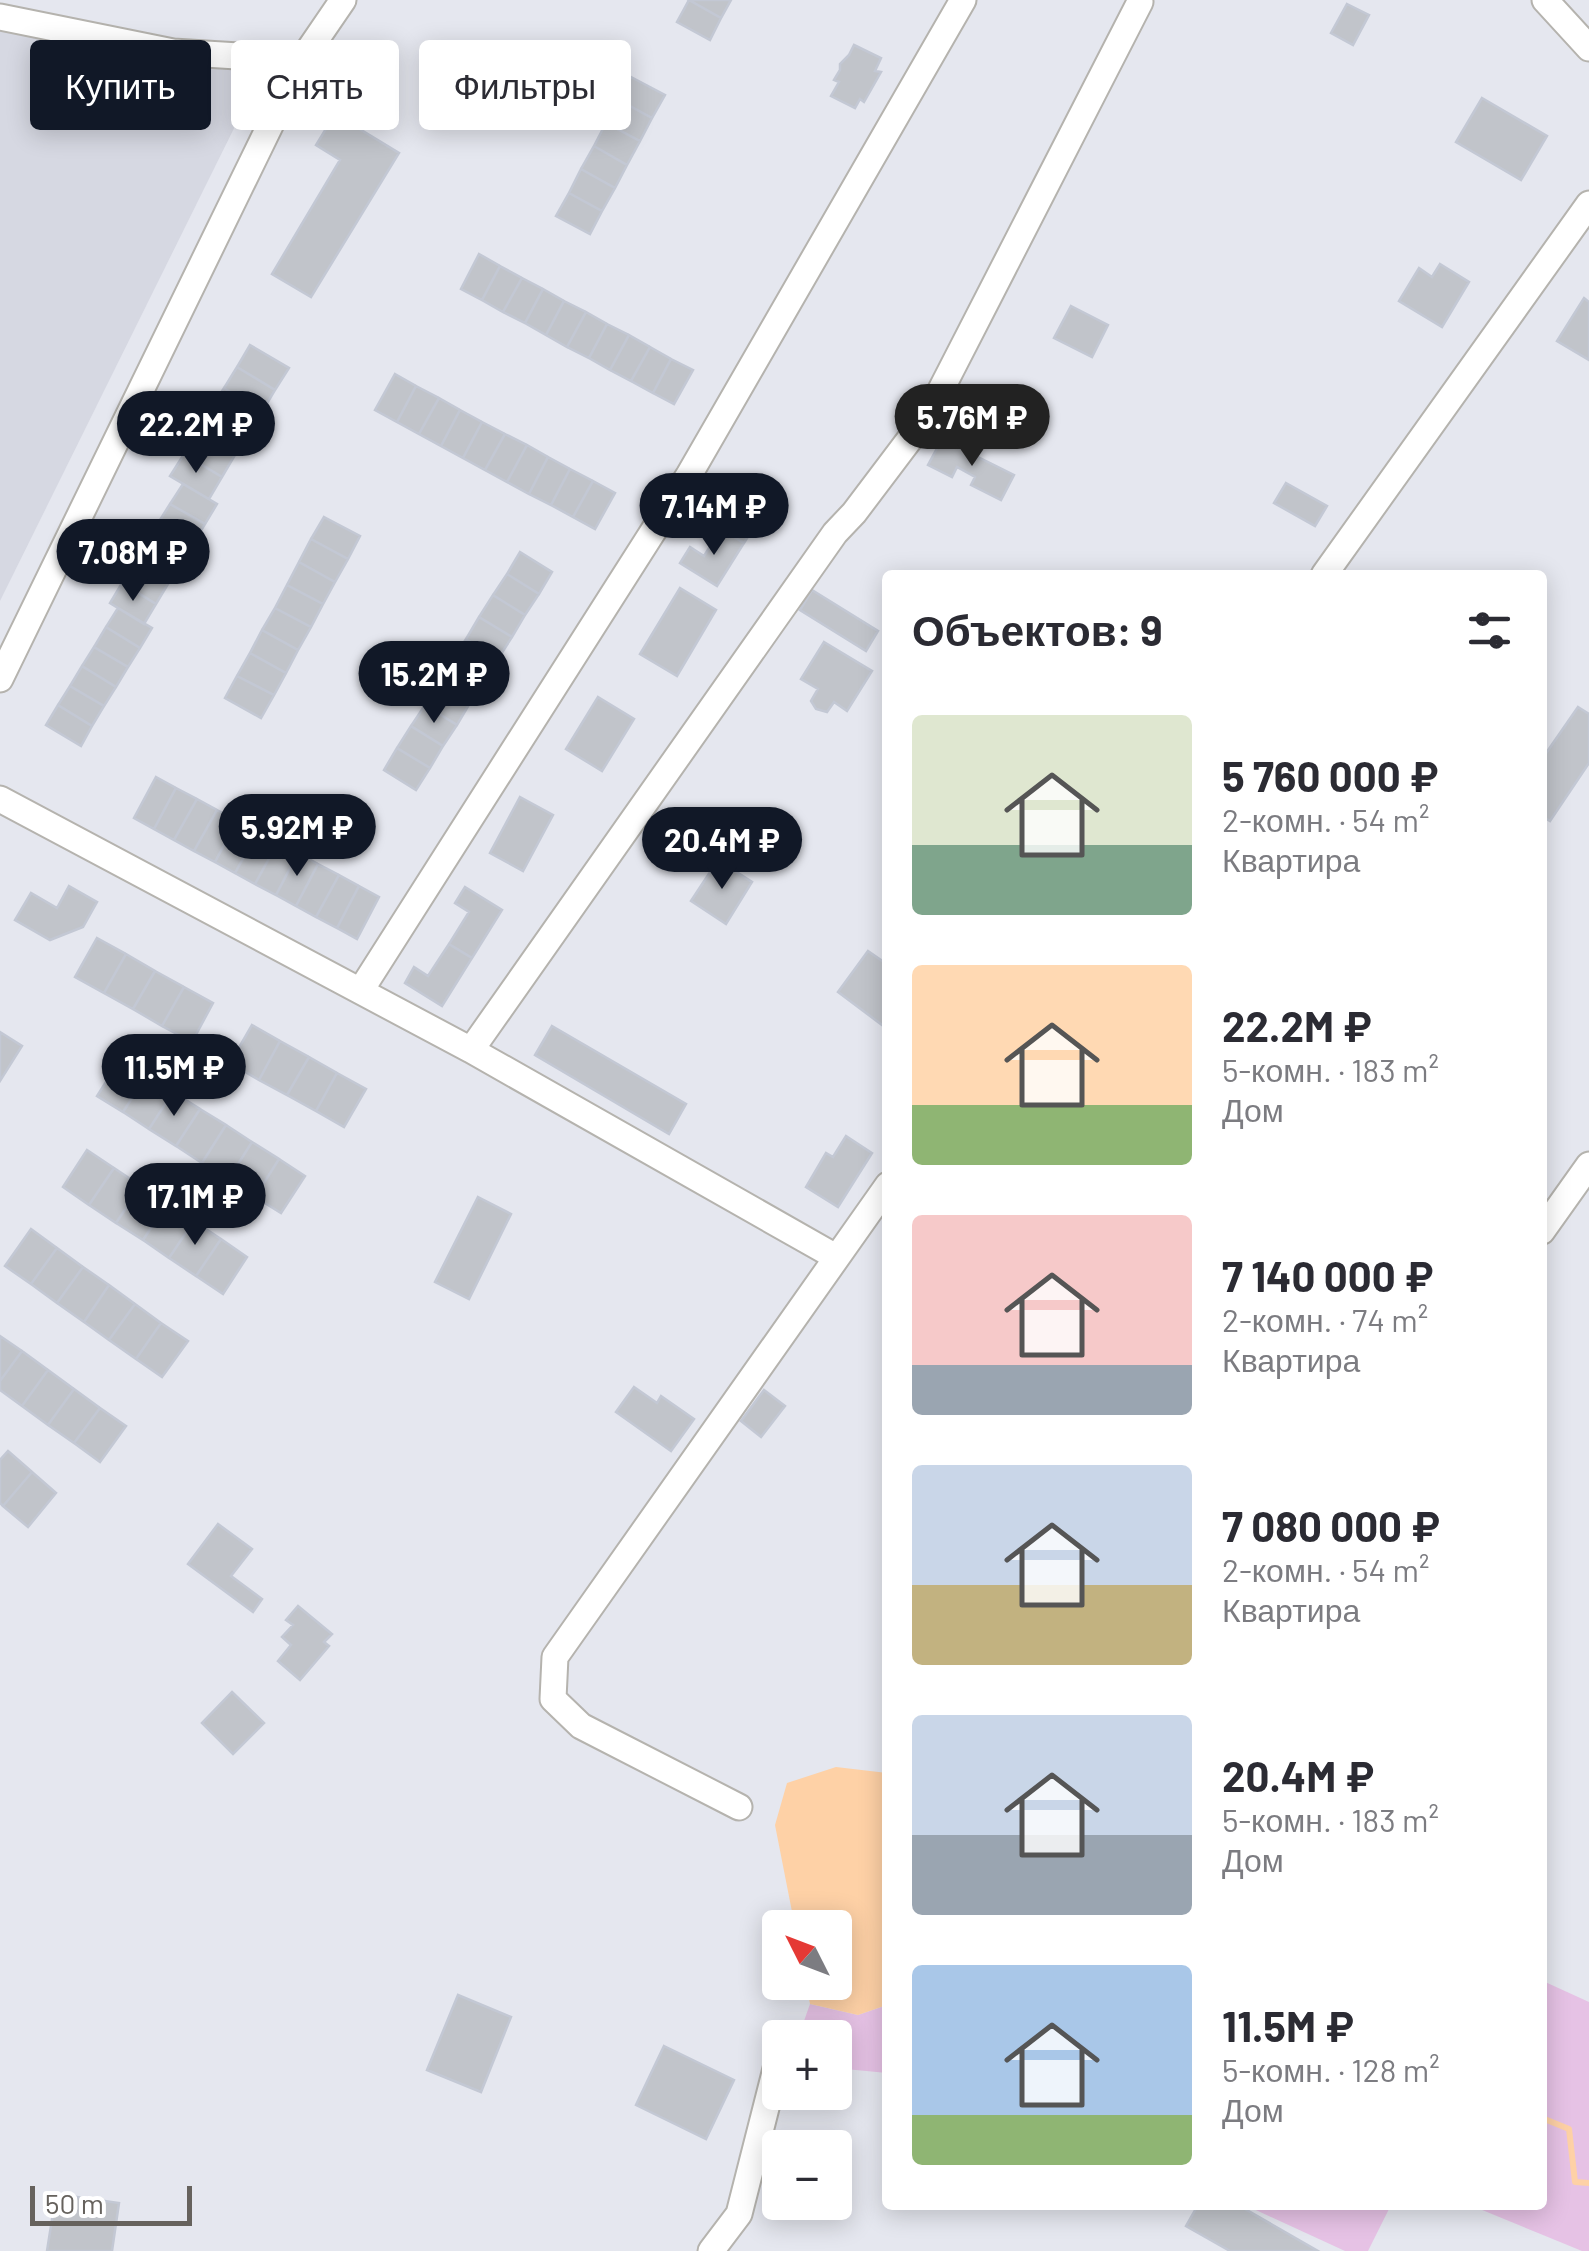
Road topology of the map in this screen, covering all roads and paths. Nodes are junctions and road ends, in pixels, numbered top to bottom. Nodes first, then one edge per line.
1 (343, 0) edge
2 (963, 0) edge
3 (1544, 0) edge
4 (1140, 2) edge
5 (0, 16) edge
6 (316, 40) edge
7 (1589, 48) edge
8 (231, 56) edge
9 (268, 130) edge
10 (1589, 204) edge
11 (1328, 570) edge
12 (0, 679) edge
13 (0, 799) edge
14 (361, 990) junction
15 (470, 1050) junction
16 (1589, 1165) edge
17 (882, 1193) edge
18 (1547, 1224) edge
19 (836, 1258) junction
20 (739, 1807) dead end
21 (765, 2110) edge
22 (712, 2251) edge

1 - 6 street
2 - 14 street
3 - 7 street
4 - 15 street
5 - 8 street
9 - 12 street
10 - 11 street
13 - 14 street
14 - 15 street
15 - 19 street
16 - 18 street
17 - 19 street
19 - 20 street
21 - 22 street

